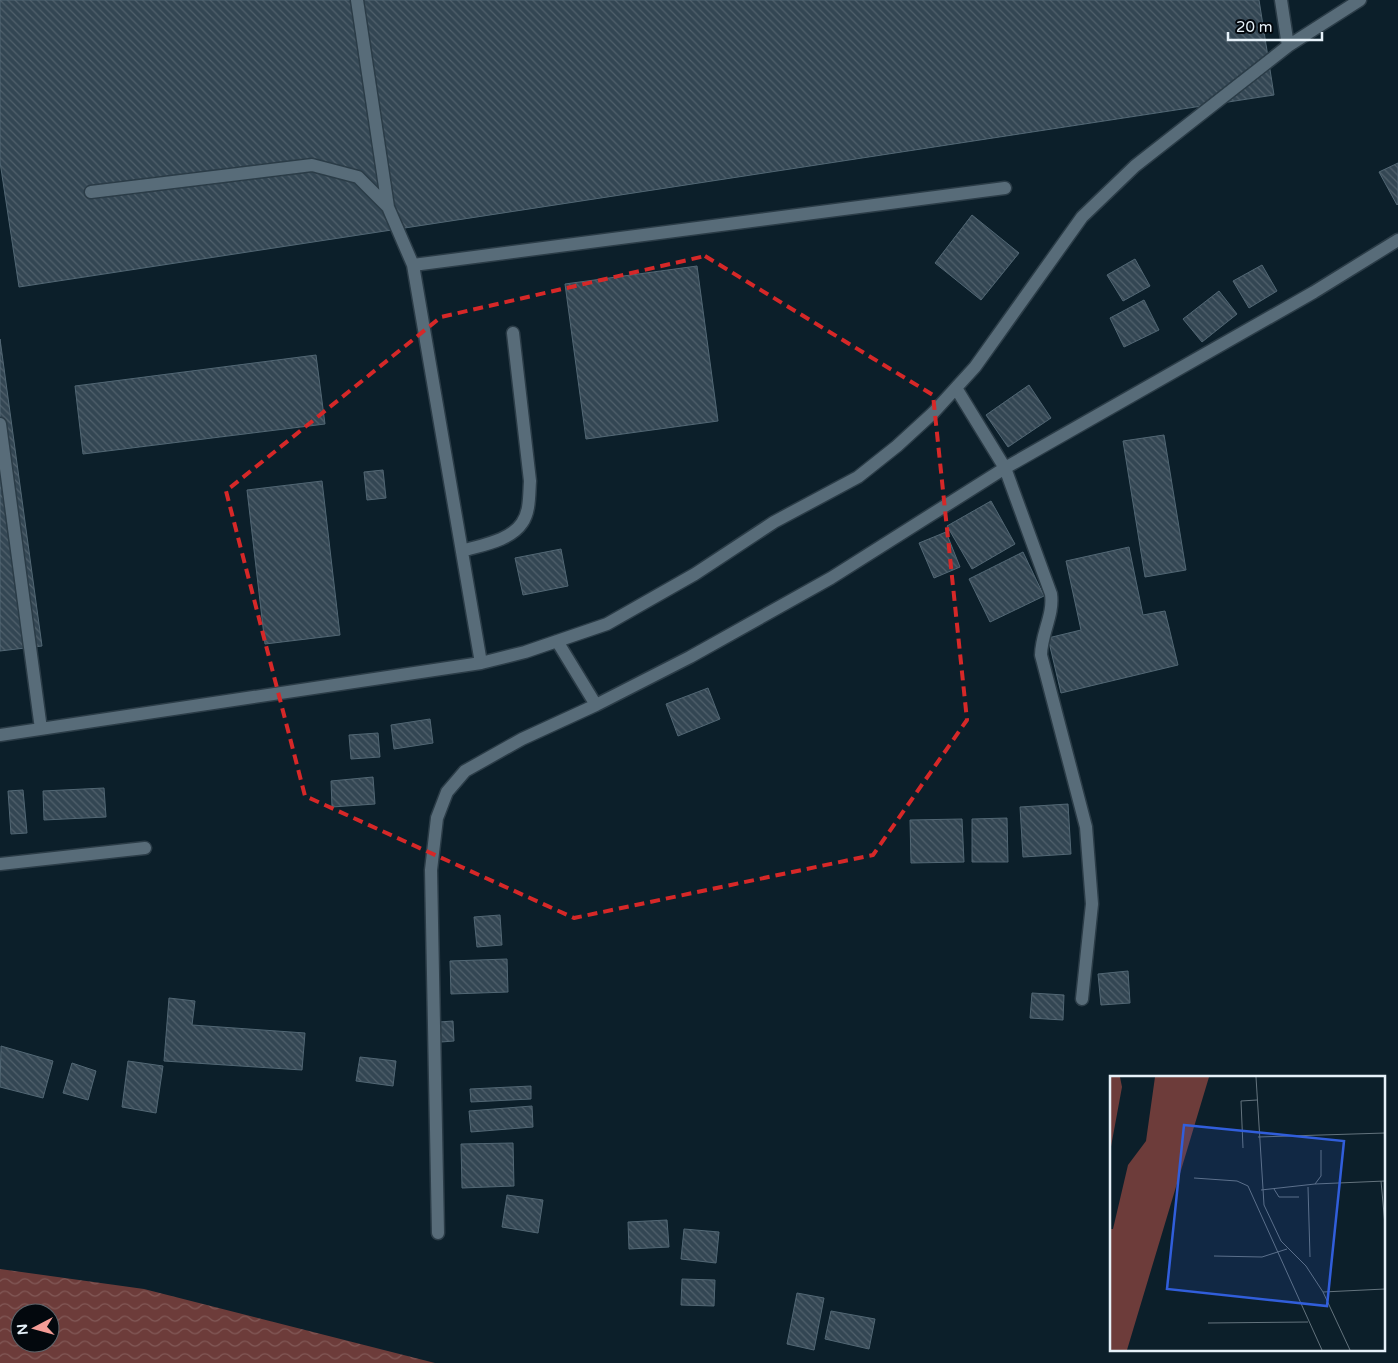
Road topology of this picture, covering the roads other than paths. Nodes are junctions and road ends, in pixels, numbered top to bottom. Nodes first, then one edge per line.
1 (357, 0) edge
2 (1281, 0) edge
3 (1360, 0) edge
4 (1288, 46) junction
5 (1005, 188) dead end
6 (91, 192) dead end
7 (388, 207) junction
8 (1398, 240) edge
9 (413, 265) junction
10 (512, 334) dead end
11 (956, 388) junction
12 (0, 424) edge
13 (1005, 468) junction
14 (462, 551) junction
15 (557, 641) junction
16 (481, 663) junction
17 (596, 705) junction
18 (41, 729) junction
19 (0, 735) edge
20 (146, 848) dead end
21 (0, 864) edge
22 (1082, 999) dead end
23 (438, 1233) dead end

1 - 7 street
2 - 4 street
3 - 4 street
4 - 11 street
5 - 9 street
6 - 7 street
7 - 9 street
8 - 13 street
9 - 14 street
10 - 14 street
11 - 13 street
11 - 15 street
12 - 18 street
13 - 17 street
13 - 22 street
14 - 16 street
15 - 16 street
15 - 17 street
16 - 18 street
17 - 23 street
18 - 19 street
20 - 21 street

